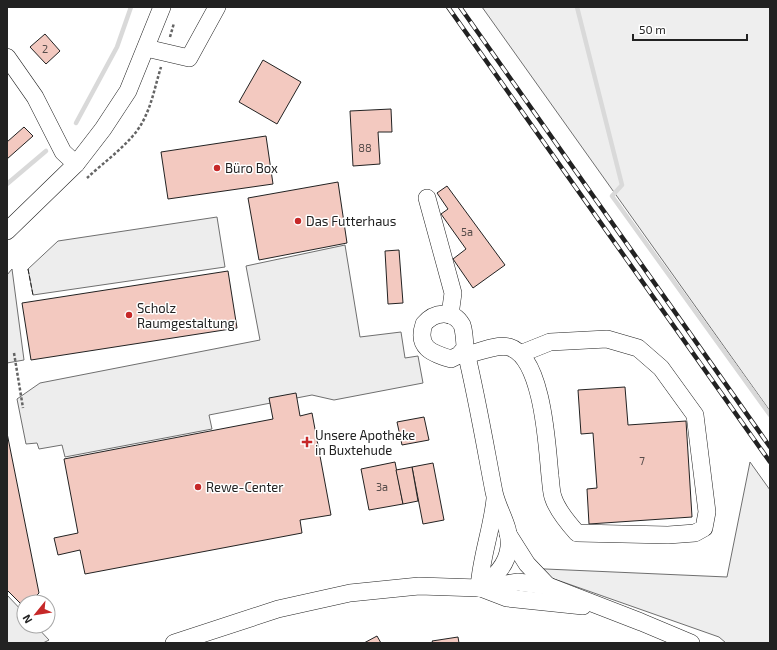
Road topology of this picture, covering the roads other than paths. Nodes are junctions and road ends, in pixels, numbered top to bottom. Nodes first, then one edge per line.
1 (162, 7) edge
2 (217, 7) edge
3 (146, 48) junction
4 (7, 57) edge
5 (76, 164) junction
6 (428, 198) dead end
7 (7, 232) edge
8 (450, 315) junction
9 (461, 354) junction
10 (520, 354) junction
11 (495, 497) junction
12 (508, 534) junction
13 (548, 586) junction
14 (479, 588) junction
15 (607, 609) junction
16 (174, 643) edge
17 (691, 643) edge

1 - 3 street
2 - 3 street
3 - 5 street
4 - 5 street
5 - 7 street
6 - 8 street
8 - 9 street
8 - 9 street
9 - 10 street
9 - 11 street
10 - 10 street
11 - 12 street
11 - 14 street
12 - 13 street
12 - 14 street
13 - 14 street
13 - 15 street
14 - 15 street
14 - 16 street
15 - 17 street

